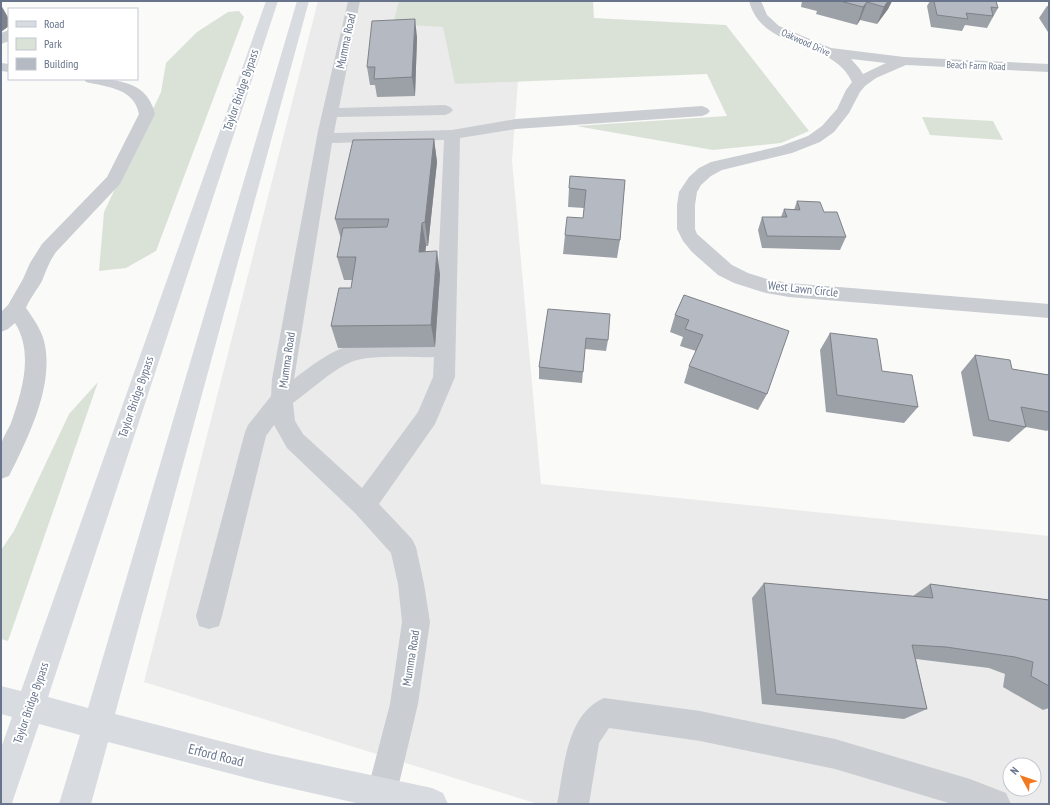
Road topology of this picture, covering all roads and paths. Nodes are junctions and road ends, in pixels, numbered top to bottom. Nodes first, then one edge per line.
1 (272, 1) edge
2 (303, 1) edge
3 (354, 1) edge
4 (755, 1) edge
5 (830, 52) junction
6 (904, 61) junction
7 (1049, 68) edge
8 (100, 80) edge
9 (117, 82) edge
10 (860, 82) junction
11 (445, 110) dead end
12 (702, 111) dead end
13 (330, 113) junction
14 (452, 136) junction
15 (325, 138) junction
16 (16, 309) junction
17 (1049, 311) edge
18 (1, 324) edge
19 (445, 349) junction
20 (282, 399) junction
21 (1, 469) edge
22 (364, 505) junction
23 (209, 616) dead end
24 (1, 700) edge
25 (1, 792) edge
26 (382, 792) junction
27 (75, 804) edge
28 (432, 804) edge
29 (574, 804) edge
30 (995, 804) edge

1 - 25 main road, Taylor Bridge Bypass
2 - 27 main road
3 - 13 street, Mumma Road
4 - 5 street, Oakwood Drive
5 - 6 street, Beach Farm Road
5 - 10 street, Oakwood Drive
6 - 7 street, Beach Farm Road
6 - 10 street, Beach Farm Road
8 - 9 street
9 - 16 street
10 - 17 street, West Lawn Circle
11 - 13 street
12 - 14 street
13 - 15 street, Mumma Road
14 - 15 street
14 - 19 street
15 - 20 street, Mumma Road
16 - 18 street
16 - 21 street
19 - 20 street
19 - 22 street
20 - 22 street, Mumma Road
20 - 23 street
22 - 26 street, Mumma Road
24 - 26 main road, Erford Road
26 - 28 main road, Erford Road
29 - 30 street

